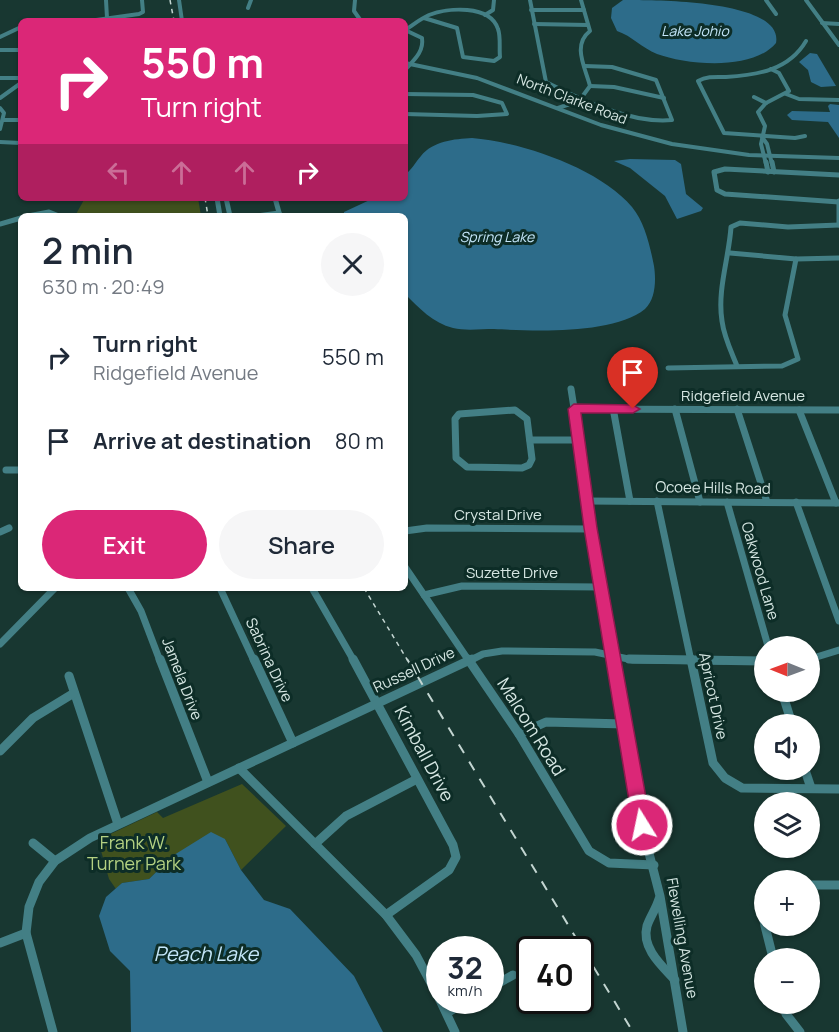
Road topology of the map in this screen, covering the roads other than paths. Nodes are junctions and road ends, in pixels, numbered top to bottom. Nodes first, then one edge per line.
1 (106, 0) edge
2 (142, 0) edge
3 (178, 0) edge
4 (251, 0) edge
5 (355, 0) edge
6 (494, 0) edge
7 (530, 0) edge
8 (581, 0) edge
9 (766, 0) edge
10 (806, 0) edge
11 (248, 8) dead end
12 (531, 10) junction
13 (584, 10) junction
14 (776, 14) dead end
15 (485, 15) junction
16 (107, 18) joint
17 (181, 18) edge
18 (359, 18) edge
19 (424, 18) junction
20 (822, 23) junction
21 (839, 23) edge
22 (534, 24) junction
23 (588, 25) junction
24 (18, 28) edge
25 (408, 28) edge
26 (408, 31) edge
27 (0, 37) edge
28 (806, 41) dead end
29 (839, 45) edge
30 (0, 50) edge
31 (18, 52) edge
32 (408, 62) edge
33 (585, 66) junction
34 (771, 69) junction
35 (0, 77) edge
36 (18, 79) edge
37 (590, 86) junction
38 (18, 90) edge
39 (408, 94) edge
40 (786, 94) junction
41 (0, 98) edge
42 (582, 98) junction
43 (664, 98) junction
44 (754, 98) dead end
45 (839, 100) edge
46 (766, 103) junction
47 (561, 107) junction
48 (0, 108) edge
49 (408, 114) edge
50 (3, 120) junction
51 (18, 120) edge
52 (0, 129) edge
53 (805, 136) dead end
54 (762, 137) junction
55 (0, 142) edge
56 (18, 143) edge
57 (761, 144) junction
58 (767, 144) junction
59 (767, 155) junction
60 (839, 156) edge
61 (768, 172) junction
62 (774, 172) junction
63 (839, 174) edge
64 (839, 202) edge
65 (18, 219) edge
66 (0, 224) edge
67 (839, 225) edge
68 (730, 253) junction
69 (839, 258) edge
70 (796, 259) junction
71 (737, 366) junction
72 (668, 368) dead end
73 (571, 389) dead end
74 (613, 408) junction
75 (574, 409) junction
76 (675, 409) junction
77 (737, 410) junction
78 (799, 410) junction
79 (839, 410) edge
80 (531, 440) junction
81 (579, 440) junction
82 (6, 470) dead end
83 (18, 470) edge
84 (588, 501) junction
85 (630, 501) junction
86 (657, 501) junction
87 (700, 502) junction
88 (727, 502) junction
89 (767, 502) junction
90 (796, 502) junction
91 (837, 503) edge
92 (9, 528) dead end
93 (591, 528) junction
94 (408, 531) edge
95 (0, 532) edge
96 (408, 571) edge
97 (601, 587) junction
98 (52, 591) edge
99 (130, 591) edge
100 (221, 591) edge
101 (314, 591) edge
102 (424, 595) junction
103 (839, 621) edge
104 (765, 636) edge
105 (0, 644) edge
106 (839, 650) edge
107 (820, 655) edge
108 (613, 656) junction
109 (691, 660) junction
110 (469, 661) junction
111 (754, 661) edge
112 (69, 676) dead end
113 (74, 693) junction
114 (378, 703) junction
115 (625, 724) junction
116 (519, 734) junction
117 (293, 743) junction
118 (0, 751) edge
119 (239, 768) junction
120 (417, 779) junction
121 (808, 780) edge
122 (208, 782) junction
123 (811, 788) junction
124 (839, 789) edge
125 (118, 824) junction
126 (33, 843) dead end
127 (315, 844) junction
128 (55, 861) junction
129 (654, 866) junction
130 (820, 885) edge
131 (839, 885) edge
132 (660, 896) junction
133 (386, 915) junction
134 (26, 933) junction
135 (0, 943) edge
136 (426, 974) edge
137 (513, 975) dead end
138 (504, 980) edge
139 (675, 980) junction
140 (447, 1014) edge
141 (786, 1014) edge
142 (53, 1032) edge
143 (455, 1032) edge
144 (683, 1032) edge
145 (800, 1032) edge

1 - 16 street
2 - 16 street
3 - 17 street
4 - 11 street
5 - 18 street
6 - 15 street
7 - 12 street
8 - 13 street
9 - 14 street
10 - 20 street
12 - 13 street
12 - 22 street
13 - 23 street
15 - 19 street
15 - 19 street
19 - 25 street
20 - 21 street
20 - 29 street
22 - 23 street
22 - 42 street
23 - 33 street
24 - 27 street
26 - 32 street
28 - 34 street
30 - 31 street
32 - 47 street, North Clarke Road
33 - 37 street
33 - 43 street
34 - 40 street
34 - 54 street
35 - 36 street
37 - 42 street
37 - 43 street
38 - 41 street
39 - 49 street
40 - 45 street
40 - 46 street
42 - 43 street
42 - 47 street
44 - 46 street
46 - 54 street
47 - 59 street, North Clarke Road
48 - 50 street
50 - 51 street
50 - 52 street
53 - 54 street
54 - 57 street
54 - 58 street
55 - 56 street
57 - 58 street
57 - 59 street
58 - 59 street
59 - 60 street, North Clarke Road
59 - 61 street
59 - 62 street
61 - 62 street
61 - 64 street
62 - 63 street
64 - 67 street
65 - 66 street
67 - 68 street
68 - 70 street
68 - 71 street
69 - 70 street
70 - 71 street
71 - 72 street
73 - 75 street, Flewelling Avenue
74 - 75 street, Ridgefield Avenue
74 - 76 street, Ridgefield Avenue
74 - 85 street
75 - 81 street, Flewelling Avenue
76 - 77 street, Ridgefield Avenue
76 - 87 street
77 - 78 street, Ridgefield Avenue
77 - 89 street
78 - 79 street, Ridgefield Avenue
78 - 91 street
80 - 80 street
80 - 81 street
81 - 84 street, Flewelling Avenue
82 - 83 street
84 - 85 street, Ocoee Hills Road
84 - 93 street, Flewelling Avenue
85 - 86 street, Ocoee Hills Road
86 - 87 street, Ocoee Hills Road
86 - 109 street, Apricot Drive
87 - 88 street, Ocoee Hills Road
88 - 89 street, Ocoee Hills Road
88 - 104 street, Oakwood Lane
89 - 90 street, Ocoee Hills Road
90 - 91 street, Ocoee Hills Road
90 - 103 street
92 - 95 street
93 - 94 street, Crystal Drive
93 - 97 street, Flewelling Avenue
96 - 102 street, Malcom Road
97 - 102 street, Suzette Drive
97 - 108 street, Flewelling Avenue
98 - 105 street
99 - 122 street, Jamela Drive
100 - 117 street, Sabrina Drive
101 - 114 street, Kimball Drive
102 - 110 street, Malcom Road
106 - 107 street
108 - 109 street, Russell Drive
108 - 110 street, Russell Drive
108 - 115 street, Flewelling Avenue
109 - 111 street, Russell Drive
109 - 123 street, Apricot Drive
110 - 114 street, Russell Drive
110 - 116 street, Malcom Road
112 - 113 street
113 - 118 street
113 - 125 street
114 - 117 street, Russell Drive
114 - 120 street, Kimball Drive
115 - 116 street
115 - 129 street, Flewelling Avenue
116 - 129 street, Malcom Road
117 - 119 street, Russell Drive
119 - 122 street, Russell Drive
119 - 127 street
120 - 127 street
120 - 133 street, Kimball Drive
121 - 123 street
122 - 125 street, Russell Drive
123 - 124 street, Apricot Drive
125 - 128 street, Russell Drive
126 - 128 street
127 - 133 street
128 - 134 street, Russell Drive
129 - 132 street, Flewelling Avenue
130 - 131 street
132 - 139 street, Flewelling Avenue
132 - 139 street
133 - 136 street
134 - 135 street
134 - 142 street, Russell Drive
137 - 138 street
139 - 144 street, Flewelling Avenue
140 - 143 street
141 - 145 street

